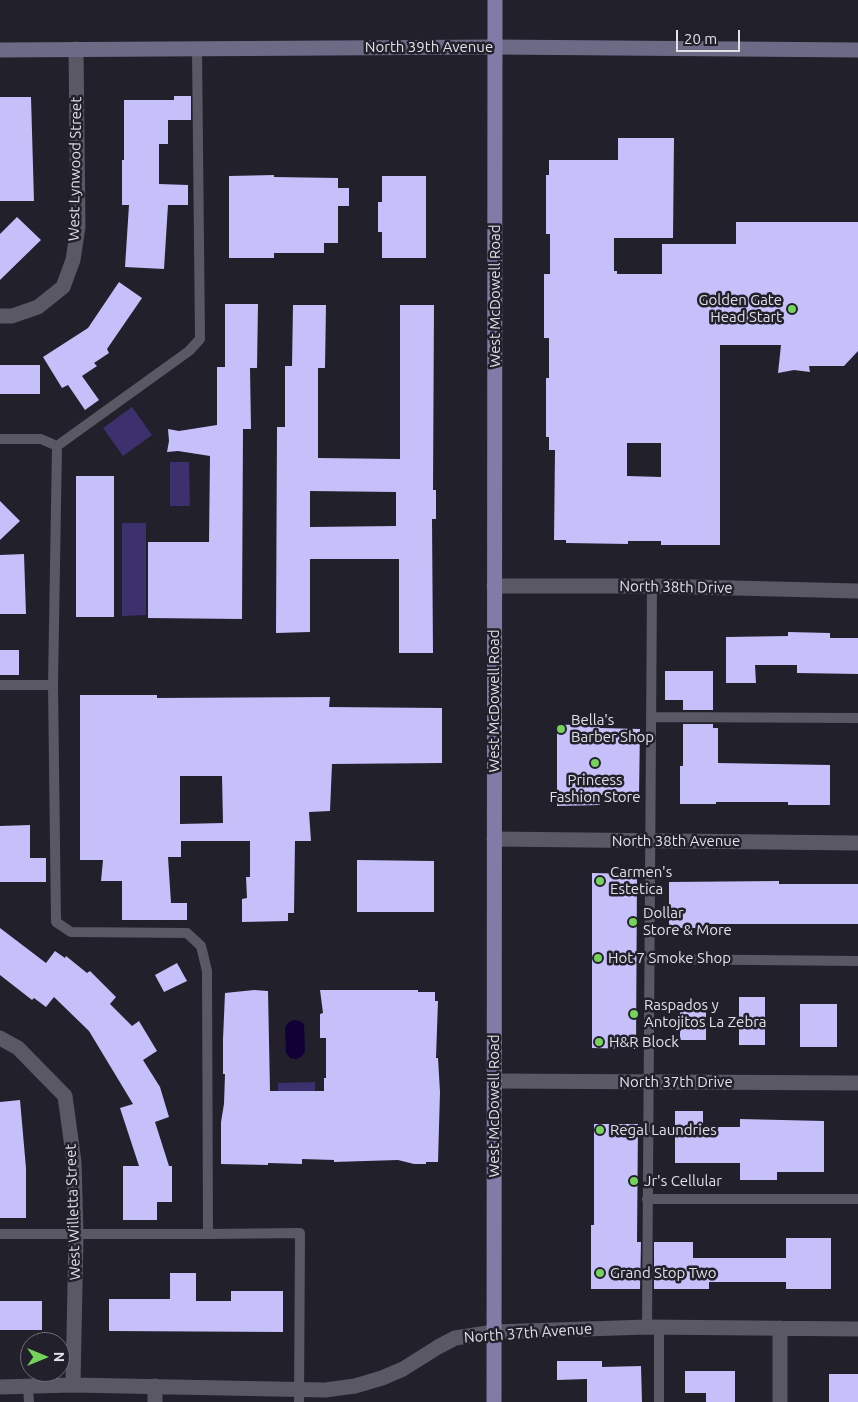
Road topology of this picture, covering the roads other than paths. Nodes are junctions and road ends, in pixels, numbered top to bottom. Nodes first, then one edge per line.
1 (495, 0) edge
2 (495, 47) junction
3 (76, 49) junction
4 (197, 49) junction
5 (0, 50) edge
6 (858, 50) edge
7 (0, 316) edge
8 (0, 439) edge
9 (57, 446) junction
10 (494, 586) junction
11 (652, 586) junction
12 (858, 591) edge
13 (0, 685) edge
14 (53, 685) junction
15 (651, 716) junction
16 (858, 718) edge
17 (494, 839) junction
18 (650, 841) junction
19 (858, 843) edge
20 (649, 959) junction
21 (858, 961) edge
22 (0, 1038) edge
23 (494, 1081) junction
24 (648, 1082) junction
25 (858, 1084) edge
26 (647, 1198) junction
27 (858, 1200) edge
28 (0, 1234) edge
29 (76, 1234) junction
30 (208, 1234) junction
31 (653, 1327) junction
32 (780, 1328) junction
33 (858, 1329) edge
34 (494, 1332) junction
35 (73, 1385) junction
36 (155, 1386) junction
37 (0, 1387) edge
38 (28, 1394) edge
39 (299, 1396) edge
40 (155, 1402) edge
41 (494, 1402) edge
42 (660, 1402) edge
43 (780, 1402) edge

1 - 2 main road, West McDowell Road
2 - 4 street, North 39th Avenue
2 - 6 street, North 39th Avenue
2 - 10 main road, West McDowell Road
3 - 4 street, North 39th Avenue
3 - 5 street, North 39th Avenue
3 - 7 street, West Lynwood Street
4 - 9 lane
8 - 9 lane
9 - 14 lane
10 - 11 street, North 38th Drive
10 - 17 main road, West McDowell Road
11 - 12 street, North 38th Drive
11 - 15 lane
13 - 14 lane
14 - 30 lane
15 - 16 lane
15 - 18 lane
17 - 18 street, North 38th Avenue
17 - 23 main road, West McDowell Road
18 - 19 street, North 38th Avenue
18 - 20 lane
20 - 21 lane
20 - 24 lane
22 - 29 street, West Willetta Street
23 - 24 street, North 37th Drive
23 - 34 main road, West McDowell Road
24 - 25 street, North 37th Drive
24 - 26 lane
26 - 27 lane
26 - 31 lane
28 - 29 lane
29 - 30 lane
29 - 35 street, West Willetta Street
30 - 39 lane
31 - 32 street, North 37th Avenue
31 - 34 street, North 37th Avenue
31 - 42 lane
32 - 33 street, North 37th Avenue
32 - 43 street
34 - 39 street, North 37th Avenue
34 - 41 main road, West McDowell Road
35 - 36 street, North 37th Avenue
35 - 38 street, North 37th Avenue
36 - 39 street, North 37th Avenue
36 - 40 street
37 - 38 street, North 37th Avenue

